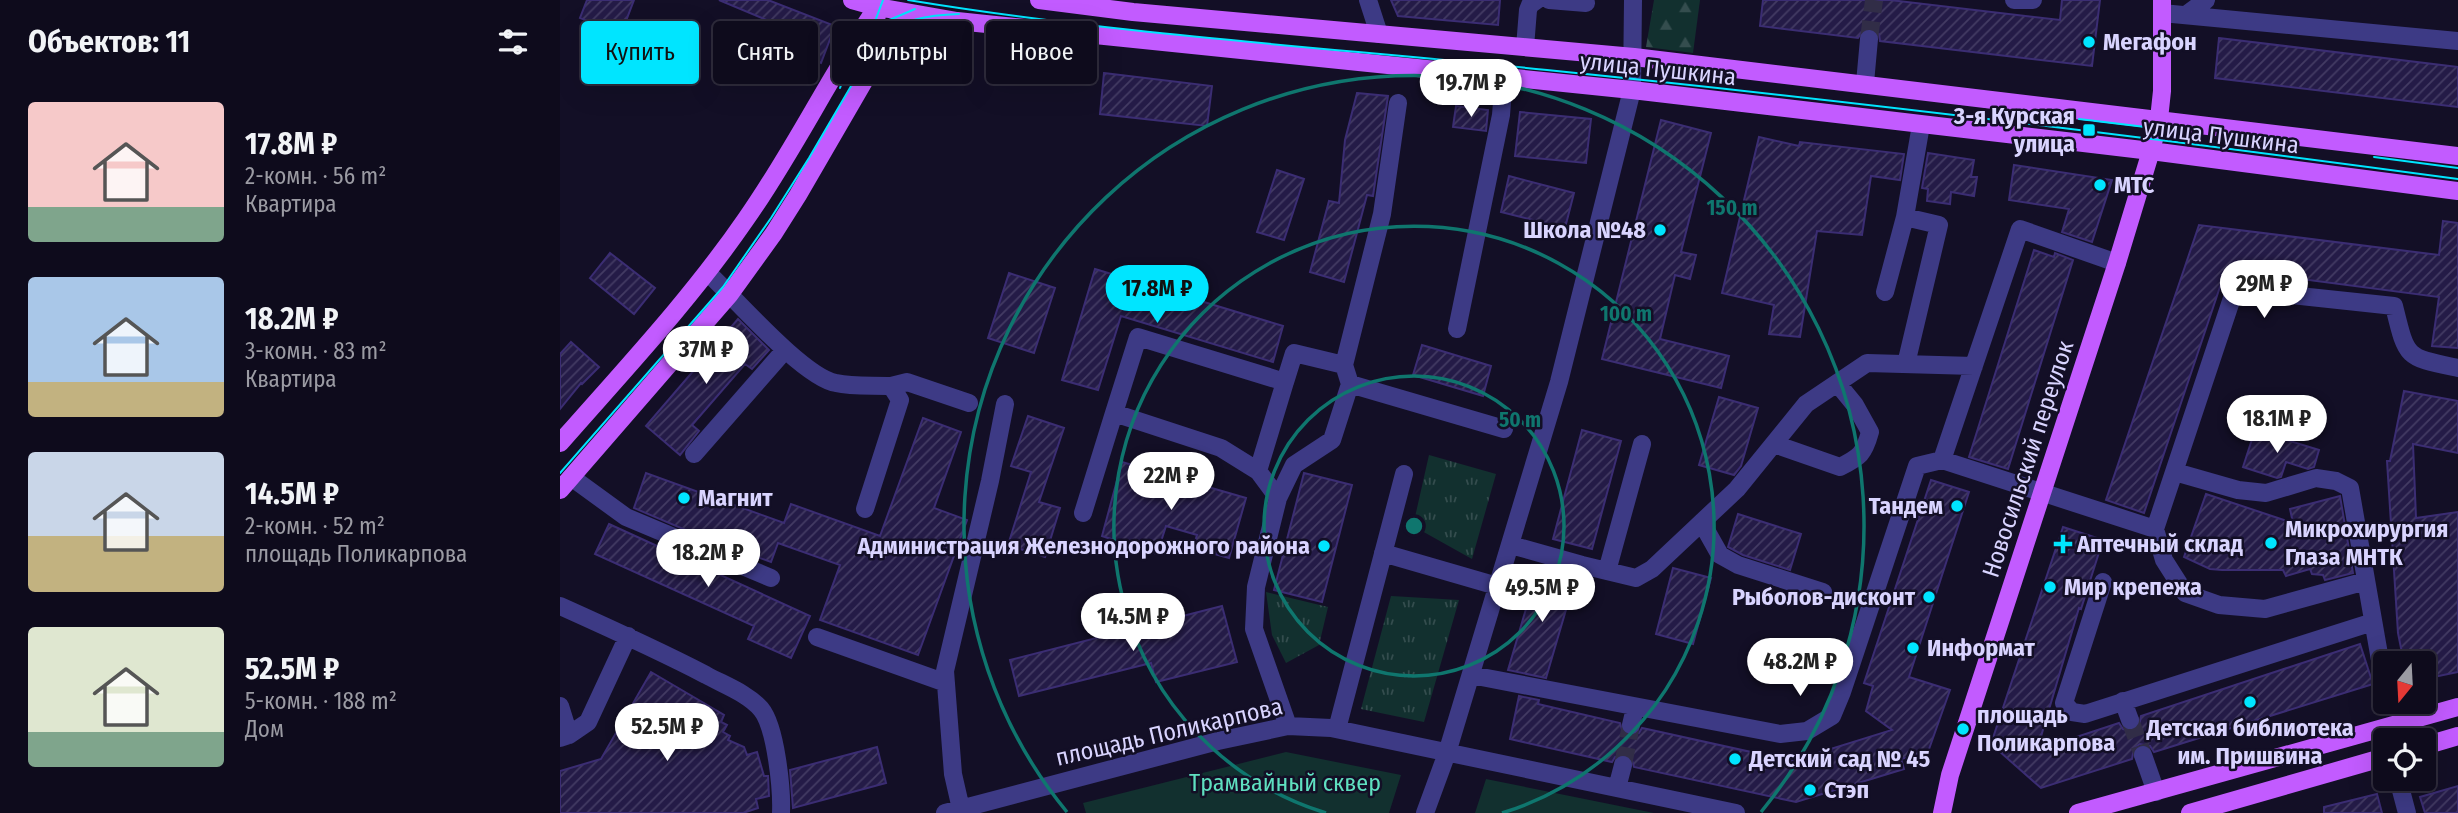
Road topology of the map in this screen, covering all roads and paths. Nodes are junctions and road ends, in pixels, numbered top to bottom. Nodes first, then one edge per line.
1 (852, 0) edge
2 (1039, 0) edge
3 (1368, 0) edge
4 (1537, 0) edge
5 (1549, 0) edge
6 (1633, 0) edge
7 (2014, 0) edge
8 (2032, 0) edge
9 (2206, 0) edge
10 (1587, 3) dead end
11 (877, 4) edge
12 (2162, 7) edge
13 (2186, 15) junction
14 (957, 21) edge
15 (972, 23) edge
16 (1379, 34) junction
17 (1870, 39) tunnel mouth
18 (2458, 41) edge
19 (1525, 47) junction
20 (1634, 57) junction
21 (1504, 77) junction
22 (1865, 83) junction
23 (862, 84) edge
24 (1632, 90) junction
25 (1398, 103) dead end
26 (2159, 119) junction
27 (1921, 125) junction
28 (2151, 151) junction
29 (2458, 156) edge
30 (2458, 191) edge
31 (1905, 217) junction
32 (2118, 263) junction
33 (708, 273) junction
34 (1885, 292) dead end
35 (730, 293) junction
36 (1457, 329) dead end
37 (785, 349) junction
38 (1906, 364) junction
39 (1344, 365) junction
40 (1974, 366) junction
41 (2458, 368) edge
42 (1285, 382) junction
43 (1837, 383) junction
44 (1350, 384) junction
45 (891, 386) junction
46 (970, 402) dead end
47 (1005, 404) dead end
48 (1114, 413) junction
49 (1504, 429) dead end
50 (560, 443) edge
51 (1642, 444) dead end
52 (1774, 444) junction
53 (694, 454) dead end
54 (1942, 460) junction
55 (1258, 471) junction
56 (2175, 472) junction
57 (1404, 474) dead end
58 (565, 484) edge
59 (2044, 492) junction
60 (1278, 498) junction
61 (865, 509) dead end
62 (1083, 513) dead end
63 (1702, 523) junction
64 (2155, 528) junction
65 (1511, 545) junction
66 (1383, 553) junction
67 (1607, 571) junction
68 (771, 578) dead end
69 (2366, 581) junction
70 (2103, 582) dead end
71 (1497, 586) junction
72 (1823, 592) dead end
73 (560, 606) edge
74 (2373, 622) junction
75 (628, 636) junction
76 (817, 637) dead end
77 (2378, 651) edge
78 (1471, 675) junction
79 (946, 683) junction
80 (2123, 701) junction
81 (560, 706) edge
82 (2458, 707) edge
83 (2130, 720) tunnel mouth
84 (1288, 726) junction
85 (1337, 729) junction
86 (565, 736) edge
87 (2458, 736) edge
88 (2436, 742) edge
89 (1447, 753) junction
90 (2143, 755) tunnel mouth
91 (2373, 760) edge
92 (1623, 765) tunnel mouth
93 (1617, 788) junction
94 (2401, 791) edge
95 (2156, 792) junction
96 (953, 811) edge
97 (781, 813) edge
98 (1425, 813) edge
99 (1736, 813) edge
100 (1941, 813) edge
101 (2078, 813) edge
102 (2190, 813) edge
103 (2407, 813) edge

1 - 11 main road, улица Пушкина
2 - 16 main road, улица Пушкина
3 - 16 street
4 - 19 street
5 - 10 street
6 - 20 street
7 - 8 street
9 - 13 street
11 - 14 main road, улица Пушкина
11 - 33 main road
12 - 13 street
12 - 26 main road
13 - 18 street
15 - 21 main road, улица Пушкина
16 - 19 main road, улица Пушкина
17 - 22 street
19 - 20 main road, улица Пушкина
20 - 22 main road, улица Пушкина
20 - 24 street
21 - 24 main road, улица Пушкина
21 - 36 street
22 - 26 main road, улица Пушкина
23 - 35 main road
24 - 27 main road, улица Пушкина
24 - 65 street
25 - 39 street
26 - 28 main road, Новосильский переулок
26 - 29 main road, улица Пушкина
27 - 28 main road, улица Пушкина
27 - 31 street
28 - 30 main road, улица Пушкина
28 - 32 main road, Новосильский переулок
31 - 34 street
31 - 38 street
32 - 40 street
32 - 59 main road, Новосильский переулок
33 - 35 street
33 - 50 main road
35 - 37 street
35 - 58 main road
37 - 45 street
37 - 53 street
38 - 40 street
38 - 43 street
39 - 42 street
39 - 44 street
40 - 54 street
41 - 56 street
42 - 48 street
42 - 55 street
43 - 52 street
43 - 52 street
44 - 49 street
44 - 60 street
45 - 46 street
45 - 61 street
47 - 79 street
48 - 55 street
48 - 62 street
51 - 67 street
52 - 63 street
54 - 59 street
54 - 78 street
55 - 60 street
56 - 64 street
56 - 69 street
57 - 66 street
58 - 68 street
59 - 64 street
59 - 100 main road, Новосильский переулок
60 - 84 street
63 - 67 street
63 - 72 street
64 - 69 street
65 - 67 street
65 - 71 street
66 - 71 street
66 - 85 street
69 - 74 street
70 - 80 street
71 - 78 street
73 - 75 street
74 - 77 street
74 - 80 street
75 - 86 street
75 - 97 street
76 - 79 street
78 - 89 street
79 - 96 street
80 - 83 street
81 - 86 street
82 - 95 main road
84 - 85 street, площадь Поликарпова
84 - 96 street, площадь Поликарпова
85 - 89 street, площадь Поликарпова
87 - 88 main road
89 - 93 street, площадь Поликарпова
89 - 98 street
90 - 95 street
91 - 102 main road
92 - 93 street
93 - 99 street, площадь Поликарпова
94 - 103 street
95 - 101 main road

